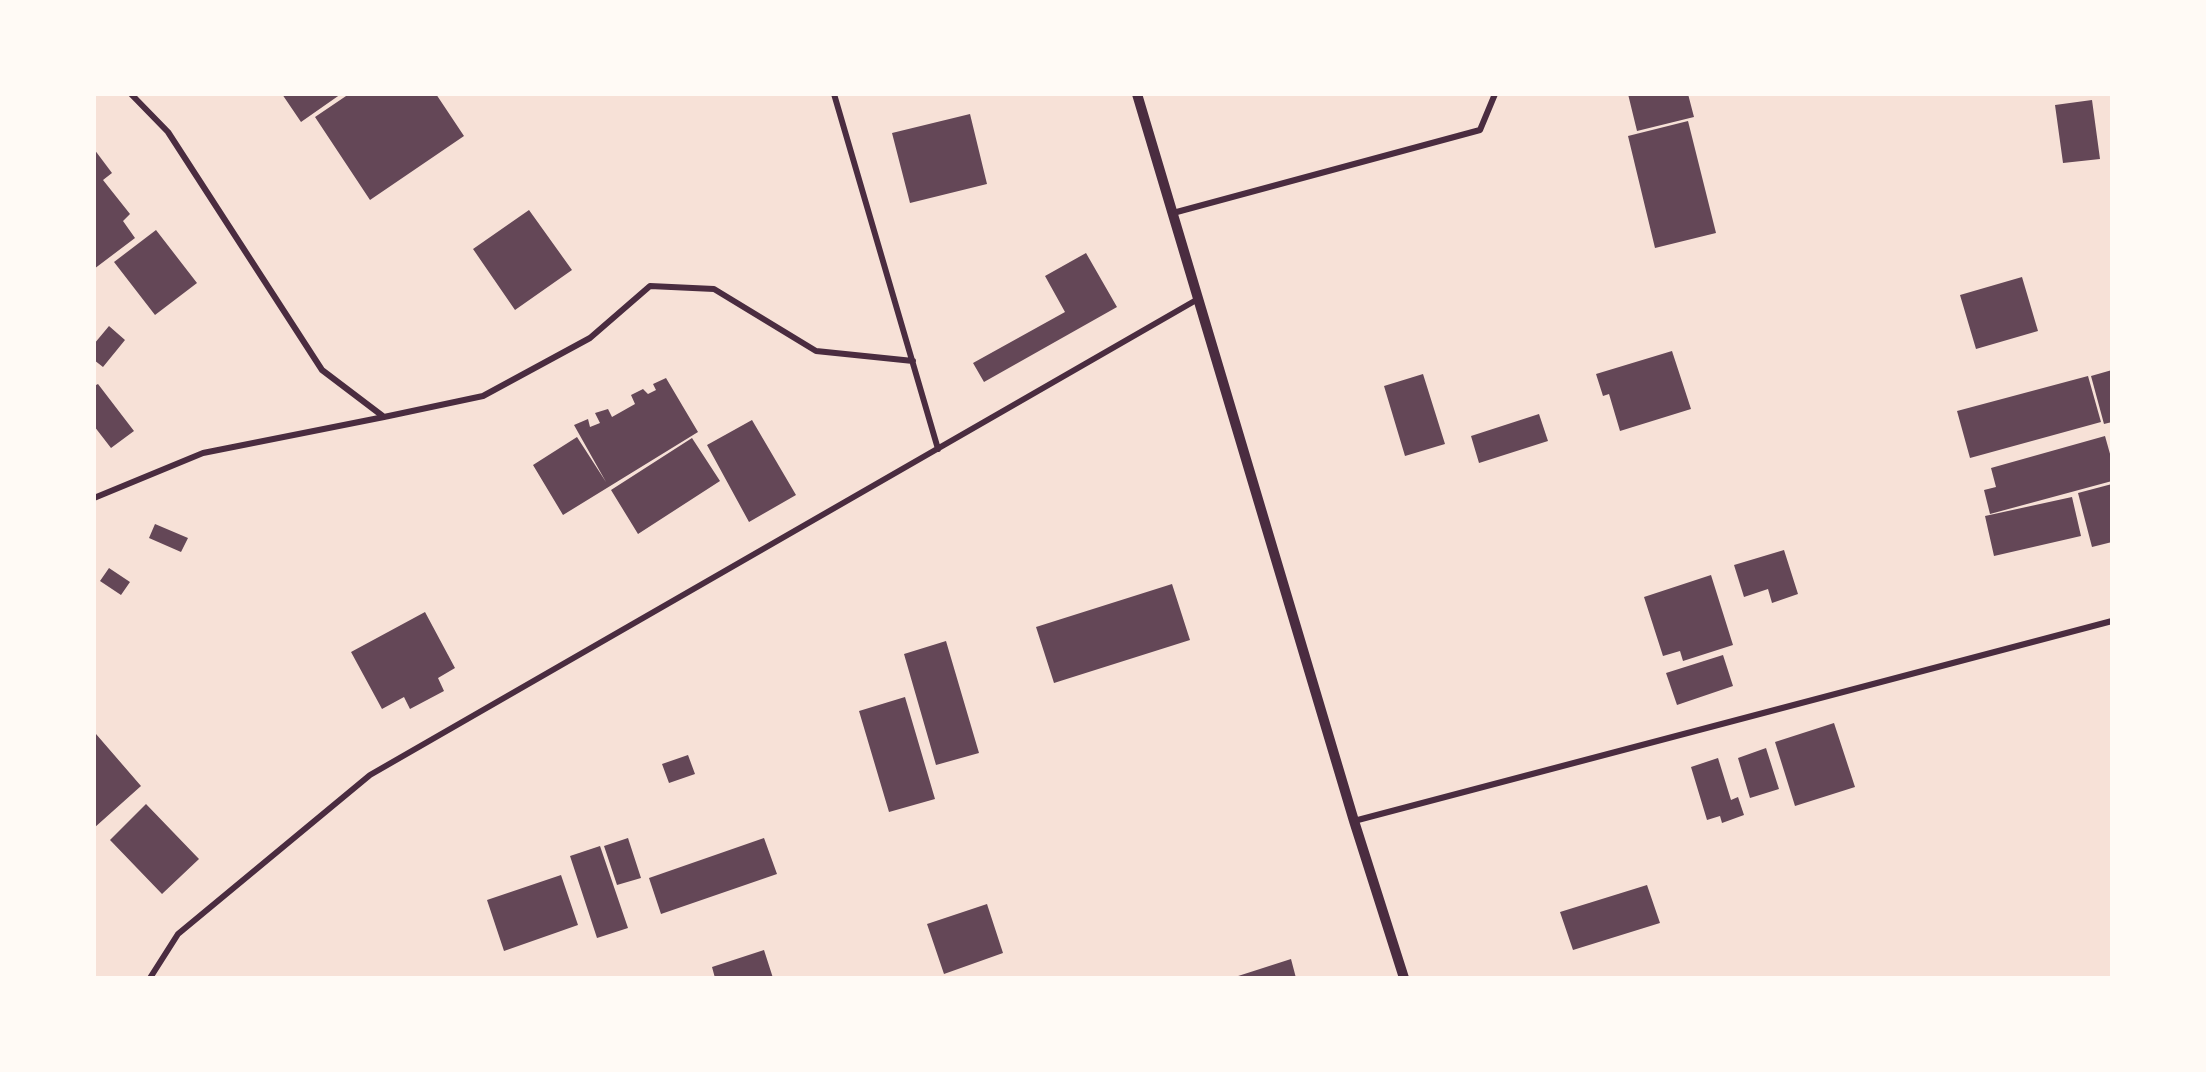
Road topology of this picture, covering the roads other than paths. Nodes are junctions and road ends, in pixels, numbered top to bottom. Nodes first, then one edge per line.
1 (131, 94) edge
2 (834, 94) edge
3 (1137, 94) edge
4 (1495, 94) edge
5 (1173, 213) junction
6 (1198, 299) junction
7 (913, 361) junction
8 (384, 417) junction
9 (939, 449) junction
10 (94, 498) edge
11 (2112, 621) edge
12 (1354, 821) junction
13 (150, 978) edge
14 (1404, 978) edge

1 - 8 street
2 - 7 street
3 - 5 street
4 - 5 street
5 - 6 street
6 - 9 street
6 - 12 street
7 - 8 street
7 - 9 street
8 - 10 street
9 - 13 street
11 - 12 street
12 - 14 street

